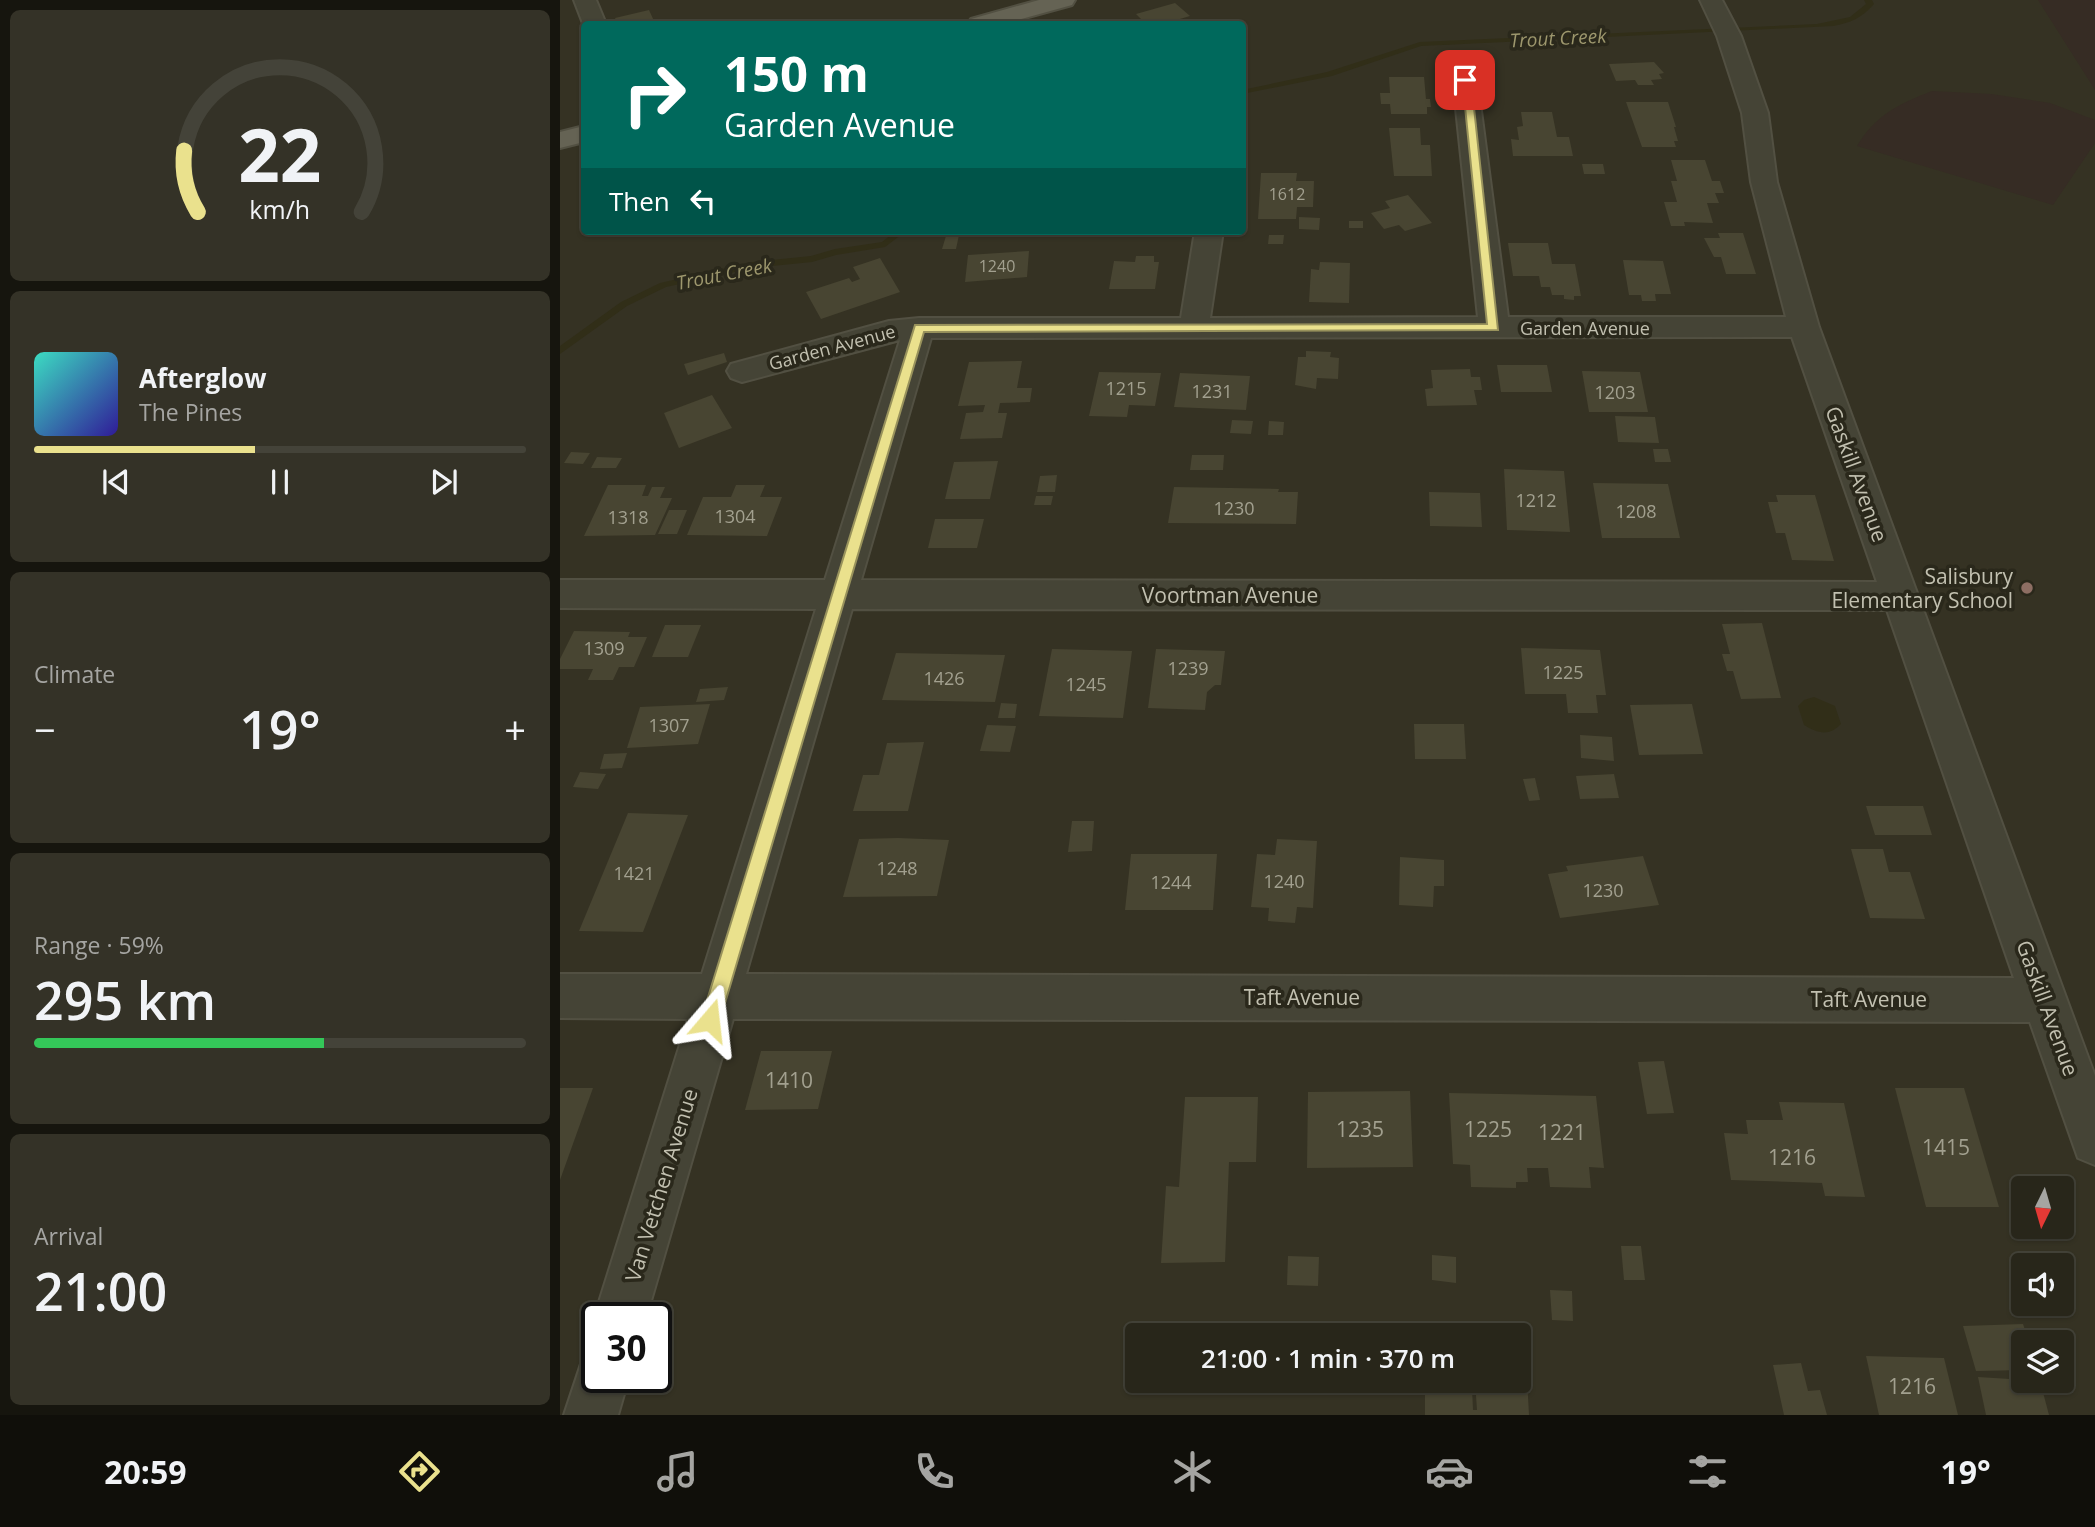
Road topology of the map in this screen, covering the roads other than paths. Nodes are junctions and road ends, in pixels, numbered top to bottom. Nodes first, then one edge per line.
1 (585, 0) edge
2 (1064, 0) edge
3 (1711, 0) edge
4 (594, 21) edge
5 (990, 21) edge
6 (1465, 80) dead end
7 (581, 135) edge
8 (560, 141) edge
9 (1208, 235) edge
10 (1804, 327) junction
11 (919, 328) junction
12 (1194, 328) junction
13 (1494, 328) junction
14 (742, 371) dead end
15 (560, 594) edge
16 (839, 594) junction
17 (1900, 596) junction
18 (560, 996) edge
19 (718, 996) junction
20 (2045, 1000) junction
21 (2095, 1141) edge
22 (625, 1302) edge
23 (597, 1393) edge
24 (591, 1415) edge

1 - 4 street
2 - 5 main road
3 - 10 street, Gaskill Avenue
6 - 13 street
7 - 8 main road
9 - 12 street
10 - 13 street, Garden Avenue
10 - 17 street, Gaskill Avenue
11 - 12 street, Garden Avenue
11 - 14 street, Garden Avenue
11 - 16 street, Van Vetchen Avenue
12 - 13 street, Garden Avenue
15 - 16 street, Voortman Avenue
16 - 17 street, Voortman Avenue
16 - 19 street, Van Vetchen Avenue
17 - 20 street, Gaskill Avenue
18 - 19 street, Taft Avenue
19 - 20 street, Taft Avenue
19 - 22 street, Van Vetchen Avenue
20 - 21 street, Gaskill Avenue
23 - 24 street

